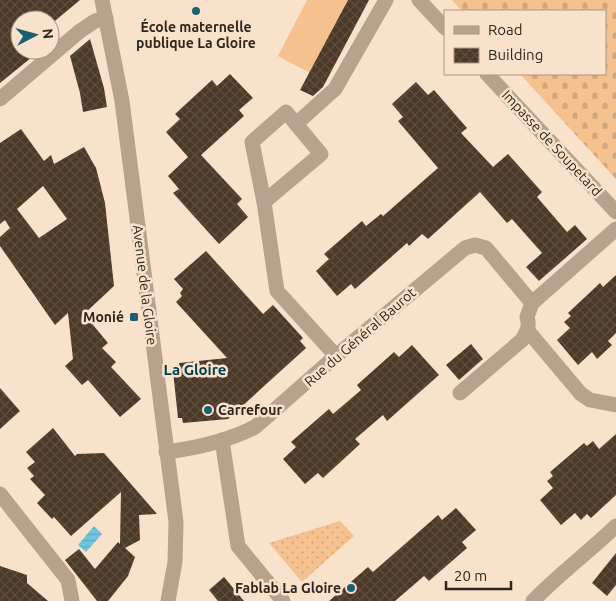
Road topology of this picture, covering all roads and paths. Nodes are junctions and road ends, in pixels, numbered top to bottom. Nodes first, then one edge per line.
1 (102, 0) edge
2 (386, 0) edge
3 (419, 0) edge
4 (106, 18) junction
5 (444, 27) edge
6 (488, 75) edge
7 (0, 99) edge
8 (296, 124) junction
9 (264, 202) junction
10 (616, 212) edge
11 (616, 229) edge
12 (532, 304) junction
13 (528, 330) junction
14 (336, 356) junction
15 (460, 393) dead end
16 (616, 405) edge
17 (222, 440) junction
18 (166, 452) junction
19 (0, 494) edge
20 (616, 526) edge
21 (72, 601) edge
22 (168, 601) edge
23 (283, 601) edge
24 (533, 601) edge

1 - 4 street, Avenue de la Gloire
2 - 8 street
3 - 5 street
4 - 7 street
4 - 18 street, Avenue de la Gloire
6 - 10 street, Impasse de Soupetard
8 - 9 street
8 - 9 street
9 - 14 street
11 - 12 street
12 - 13 street
12 - 14 street, Rue du Général Baurot
13 - 15 street
13 - 16 street
14 - 17 street, Rue du Général Baurot
17 - 18 street, Rue du Général Baurot
17 - 23 street
18 - 22 street, Avenue de la Gloire
19 - 21 street
20 - 24 street

